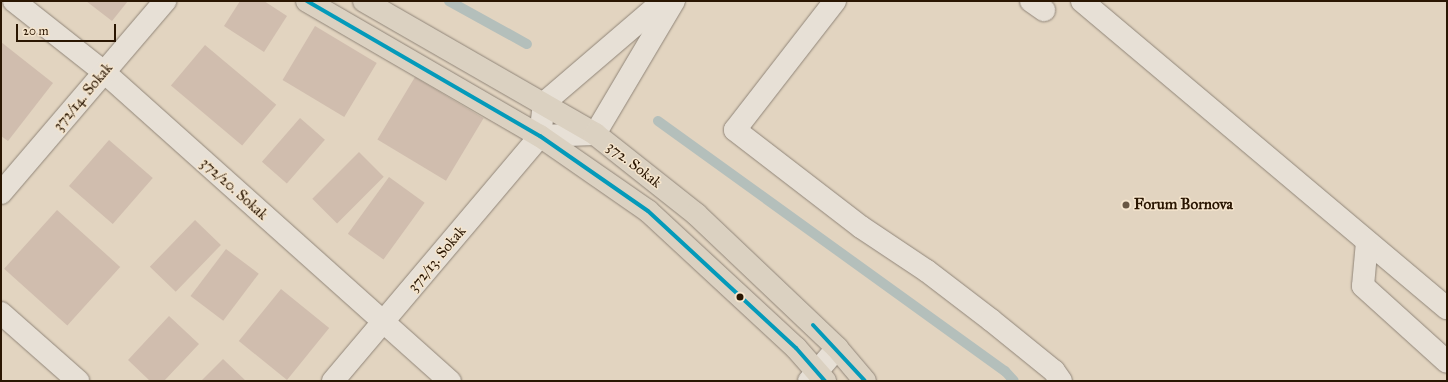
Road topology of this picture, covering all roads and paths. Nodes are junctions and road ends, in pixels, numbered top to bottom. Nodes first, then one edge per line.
1 (14, 1) edge
2 (165, 1) edge
3 (307, 1) edge
4 (364, 1) edge
5 (663, 1) edge
6 (674, 1) edge
7 (835, 1) edge
8 (1082, 1) edge
9 (104, 72) junction
10 (544, 103) junction
11 (595, 134) junction
12 (540, 136) junction
13 (1, 193) edge
14 (1367, 242) junction
15 (1447, 308) edge
16 (1, 313) edge
17 (383, 323) junction
18 (837, 348) junction
19 (1447, 362) edge
20 (817, 378) edge
21 (78, 381) edge
22 (334, 381) edge
23 (450, 381) edge
24 (865, 381) edge
25 (1061, 381) edge

1 - 9 street, 372/20. Sokak
2 - 9 street, 372/14. Sokak
3 - 12 main road, 372. Sokak
4 - 10 main road, 372. Sokak
5 - 10 street
6 - 11 street
7 - 25 street
8 - 14 street
9 - 13 street, 372/14. Sokak
9 - 17 street, 372/20. Sokak
10 - 11 main road, 372. Sokak
10 - 12 street
11 - 12 street
11 - 18 main road, 372. Sokak
12 - 17 street, 372/13. Sokak
12 - 20 main road, 372. Sokak
14 - 15 street
14 - 19 street
16 - 21 street
17 - 22 street, 372/13. Sokak
17 - 23 street, 372/20. Sokak
18 - 20 street
18 - 24 main road, 372. Sokak

